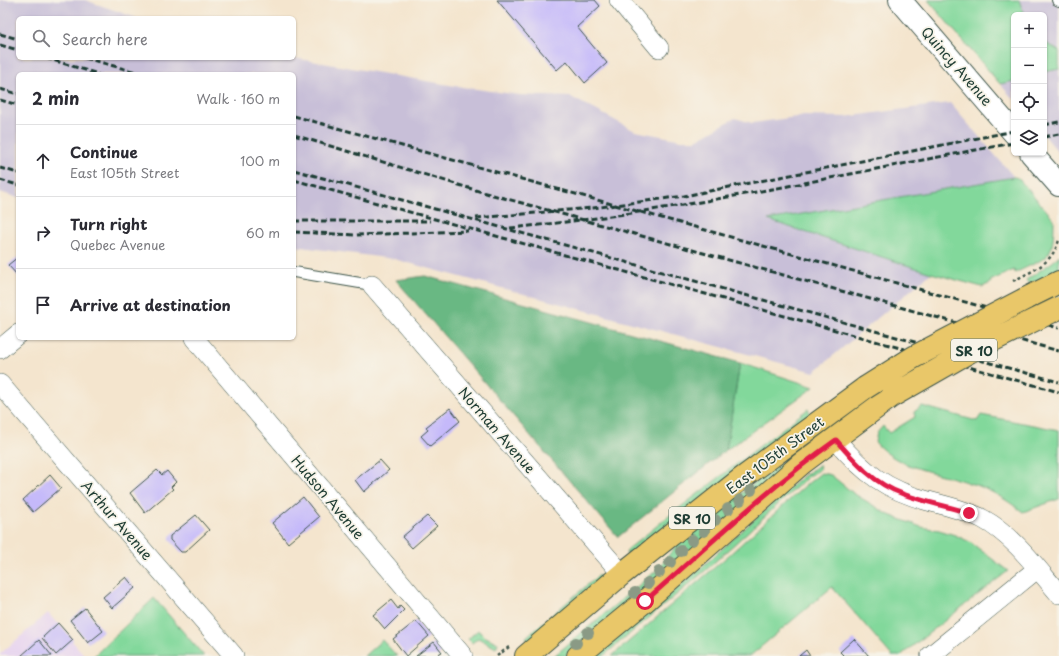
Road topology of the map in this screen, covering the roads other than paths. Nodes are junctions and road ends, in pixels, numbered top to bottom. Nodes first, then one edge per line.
1 (619, 0) edge
2 (900, 0) edge
3 (660, 48) dead end
4 (1011, 130) edge
5 (1034, 156) edge
6 (1059, 186) edge
7 (296, 272) edge
8 (1059, 282) edge
9 (372, 285) joint
10 (1059, 308) edge
11 (16, 336) edge
12 (196, 340) edge
13 (0, 349) edge
14 (0, 384) edge
15 (836, 440) junction
16 (1037, 569) junction
17 (622, 574) junction
18 (1059, 594) edge
19 (234, 656) edge
20 (463, 656) edge
21 (526, 656) edge
22 (578, 656) edge
23 (930, 656) edge

1 - 3 street
2 - 4 street, Quincy Avenue
5 - 6 street
7 - 9 lane
8 - 17 main road, East 105th Street / SR 10, bridge
9 - 17 street, Norman Avenue
10 - 15 main road, East 105th Street / SR 10, bridge
11 - 13 street
12 - 20 street, Hudson Avenue
14 - 19 street, Arthur Avenue
15 - 16 street
15 - 22 main road, East 105th Street / SR 10
16 - 18 street
16 - 23 street
17 - 21 main road, East 105th Street / SR 10

